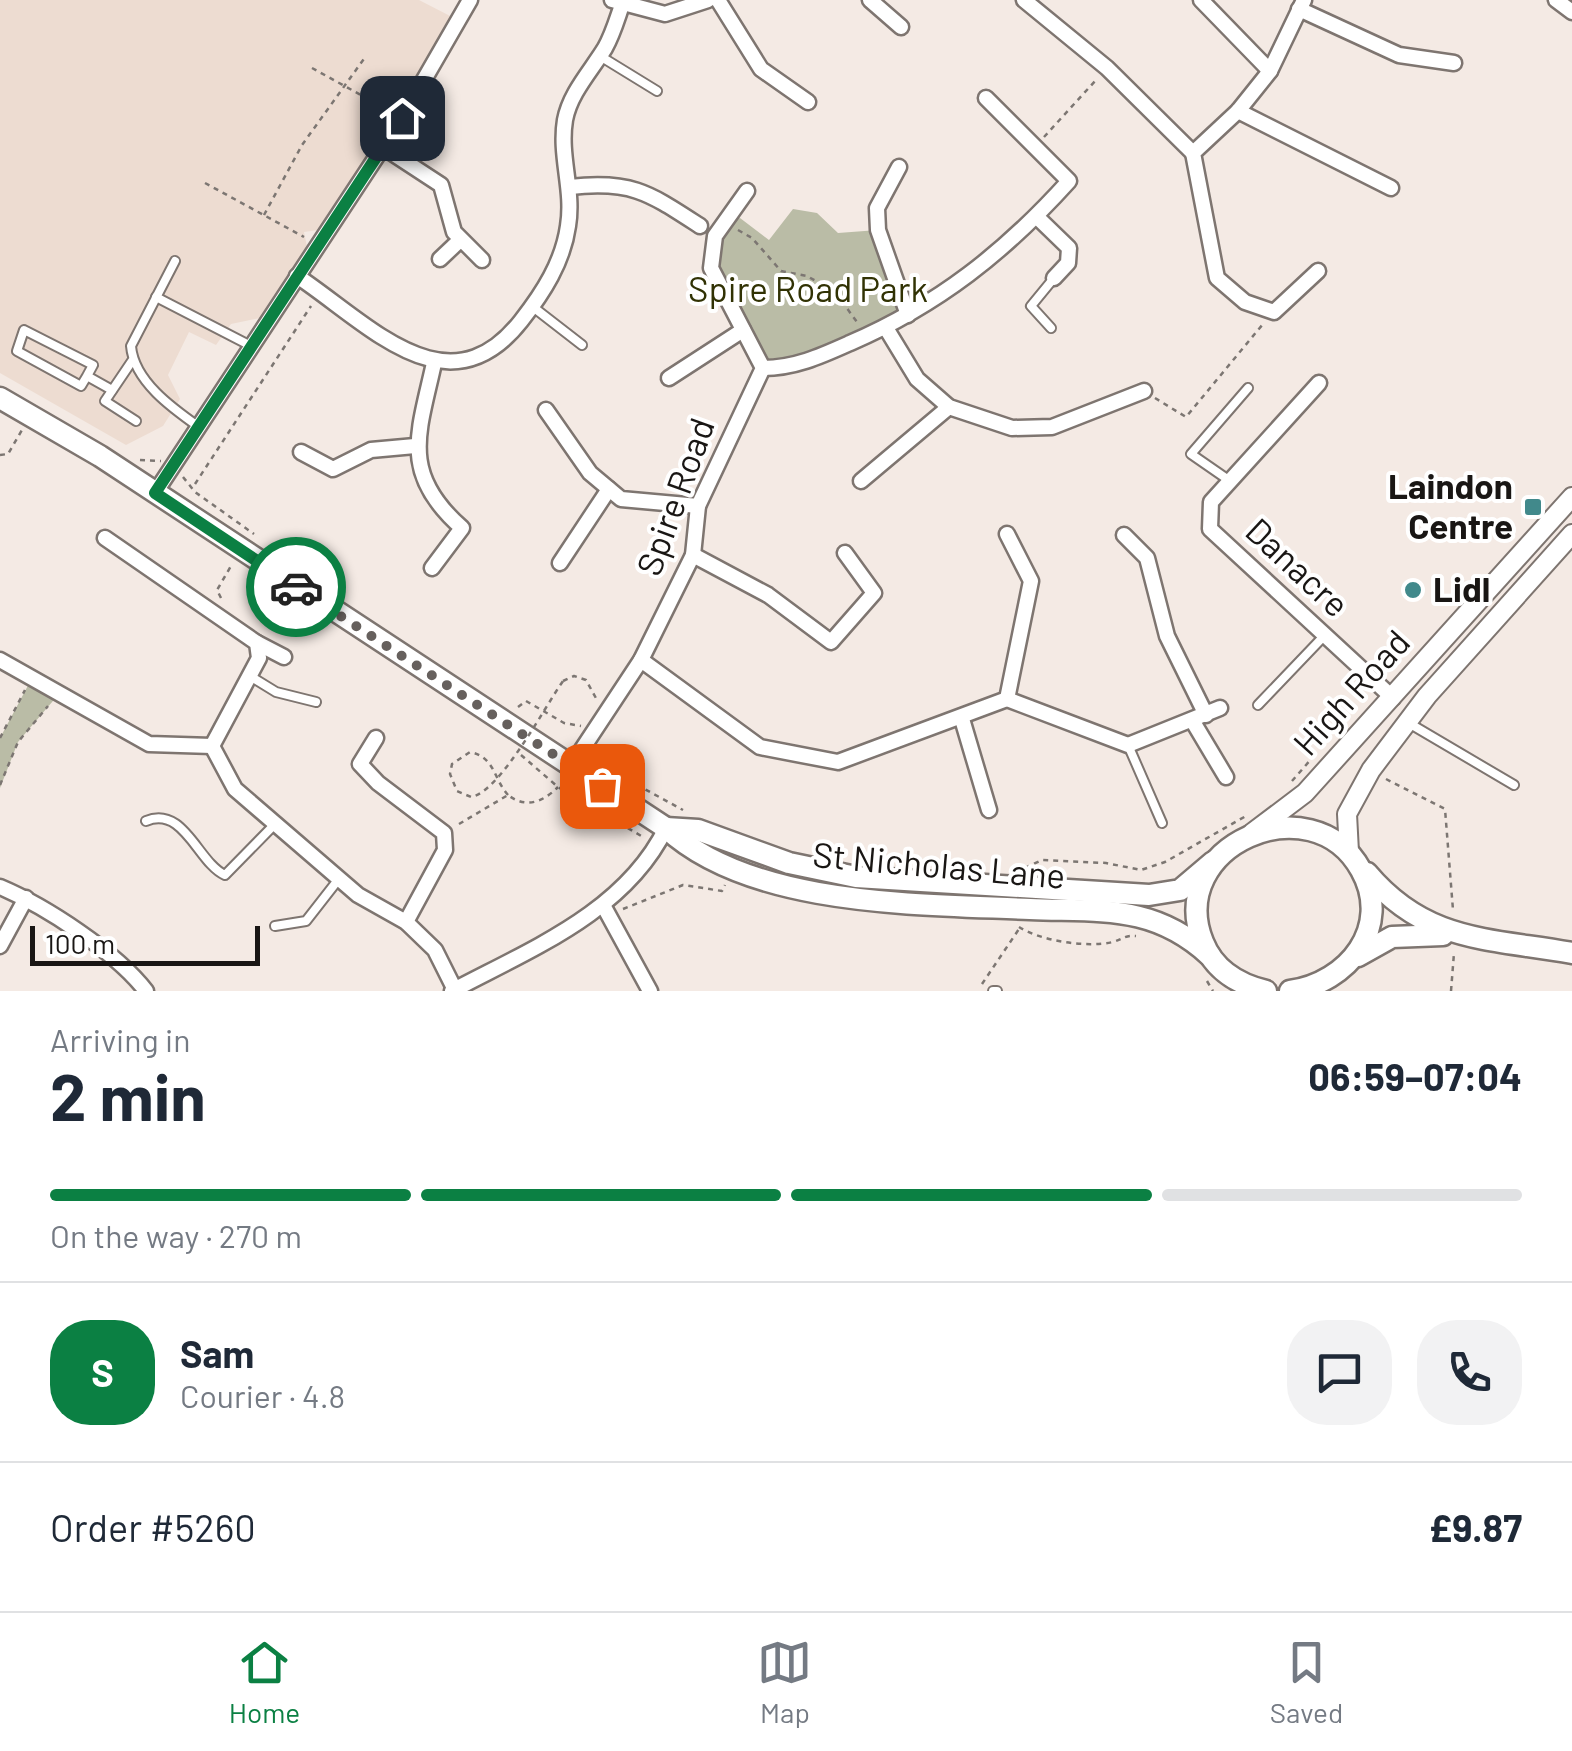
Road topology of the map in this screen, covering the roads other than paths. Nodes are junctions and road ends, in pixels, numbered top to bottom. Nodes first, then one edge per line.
1 (470, 0) edge
2 (708, 0) edge
3 (718, 0) edge
4 (870, 0) edge
5 (1024, 0) edge
6 (1201, 0) edge
7 (1556, 0) edge
8 (617, 3) edge
9 (1302, 5) edge
10 (1572, 12) edge
11 (901, 27) dead end
12 (600, 56) junction
13 (1454, 63) dead end
14 (1270, 70) junction
15 (657, 91) dead end
16 (986, 98) dead end
17 (808, 102) dead end
18 (1238, 112) junction
19 (384, 147) junction
20 (1193, 152) junction
21 (899, 167) dead end
22 (570, 187) junction
23 (1390, 188) dead end
24 (747, 191) dead end
25 (1037, 217) junction
26 (700, 226) dead end
27 (459, 242) junction
28 (440, 259) dead end
29 (482, 260) dead end
30 (176, 262) dead end
31 (1318, 271) dead end
32 (297, 276) junction
33 (1054, 278) joint
34 (156, 298) junction
35 (532, 307) junction
36 (908, 315) junction
37 (886, 328) junction
38 (1051, 328) dead end
39 (743, 330) junction
40 (582, 345) dead end
41 (251, 346) junction
42 (132, 361) junction
43 (434, 363) junction
44 (763, 368) junction
45 (88, 376) junction
46 (669, 378) dead end
47 (1318, 383) dead end
48 (1248, 388) dead end
49 (112, 390) junction
50 (1144, 391) road end
51 (0, 398) edge
52 (949, 407) junction
53 (546, 410) dead end
54 (136, 420) dead end
55 (199, 427) junction
56 (415, 446) junction
57 (301, 452) dead end
58 (860, 481) dead end
59 (1230, 481) junction
60 (609, 489) junction
61 (155, 493) junction
62 (1572, 497) edge
63 (698, 506) junction
64 (1007, 534) dead end
65 (1572, 534) edge
66 (1124, 535) dead end
67 (105, 538) dead end
68 (846, 553) dead end
69 (693, 555) junction
70 (1564, 556) edge
71 (560, 563) dead end
72 (432, 568) dead end
73 (1324, 635) junction
74 (258, 643) junction
75 (284, 657) dead end
76 (0, 660) edge
77 (641, 660) junction
78 (250, 676) junction
79 (1392, 698) junction
80 (1006, 700) junction
81 (316, 702) dead end
82 (1258, 704) dead end
83 (1206, 714) junction
84 (962, 719) junction
85 (1407, 722) junction
86 (376, 738) dead end
87 (1128, 745) junction
88 (212, 746) junction
89 (571, 766) junction
90 (1226, 778) dead end
91 (1514, 785) dead end
92 (990, 810) dead end
93 (146, 821) dead end
94 (276, 823) junction
95 (1162, 823) dead end
96 (1251, 834) junction
97 (662, 837) junction
98 (1352, 856) junction
99 (1213, 862) junction
100 (338, 880) junction
101 (0, 887) edge
102 (26, 898) junction
103 (606, 911) junction
104 (406, 922) junction
105 (276, 926) dead end
106 (1455, 934) junction
107 (0, 946) edge
108 (1572, 953) edge
109 (1358, 956) junction
110 (1212, 958) junction
111 (454, 990) edge
112 (1296, 990) edge
113 (146, 991) edge
114 (650, 991) edge
115 (1228, 991) edge
116 (1266, 991) edge

1 - 19 street
2 - 8 street
3 - 17 street
4 - 11 street
5 - 20 street
6 - 14 street
7 - 10 street
8 - 12 street
9 - 13 street
9 - 14 street
12 - 15 lane
12 - 22 street
14 - 18 street
16 - 25 street
18 - 20 street
18 - 23 street
19 - 27 street
19 - 32 street
20 - 31 street
21 - 36 street
22 - 26 street
22 - 35 street
24 - 39 street
25 - 33 street
25 - 36 street
27 - 28 street
27 - 29 street
30 - 34 lane
32 - 41 street
32 - 43 street
33 - 38 lane
34 - 41 lane
34 - 42 lane
35 - 40 lane
35 - 43 street
36 - 37 street
37 - 44 street
37 - 52 street
39 - 44 street
39 - 46 street
41 - 55 street
42 - 49 lane
42 - 55 lane
43 - 56 street
44 - 63 street, Spire Road
45 - 45 lane
45 - 49 lane
47 - 59 street, Danacre
48 - 59 lane
49 - 54 lane
50 - 52 street
51 - 61 main road, St Nicholas Lane
52 - 58 street
53 - 60 street
55 - 61 street
56 - 57 street
56 - 72 street
59 - 73 street, Danacre
60 - 63 street
60 - 71 street
61 - 89 main road, St Nicholas Lane
62 - 79 street, High Road
63 - 69 street, Spire Road
64 - 80 street
65 - 70 street, High Road
66 - 83 street
67 - 74 street
68 - 69 street
69 - 77 street, Spire Road
70 - 85 street, High Road
73 - 79 street, Danacre
73 - 82 lane
74 - 75 street
74 - 78 street
76 - 88 street
77 - 84 street
77 - 89 street, Spire Road
78 - 81 lane
78 - 88 street
79 - 96 street, High Road
80 - 84 street
80 - 87 street
83 - 87 street
83 - 90 street
84 - 92 street
85 - 91 lane
85 - 98 street, High Road
86 - 104 street
87 - 95 lane
88 - 94 street
89 - 97 main road, St Nicholas Lane
93 - 94 lane
94 - 100 street
96 - 98 main road
96 - 99 main road, St Nicholas Lane
97 - 99 main road, St Nicholas Lane
97 - 103 street
97 - 110 main road, St Nicholas Lane
98 - 106 main road
98 - 109 main road
99 - 110 main road
100 - 104 street
100 - 105 lane
101 - 102 street
102 - 107 street
102 - 113 street
103 - 111 street
103 - 114 street
104 - 111 street
106 - 108 main road
106 - 109 main road
109 - 112 main road
110 - 115 street
110 - 116 main road, St Nicholas Lane

